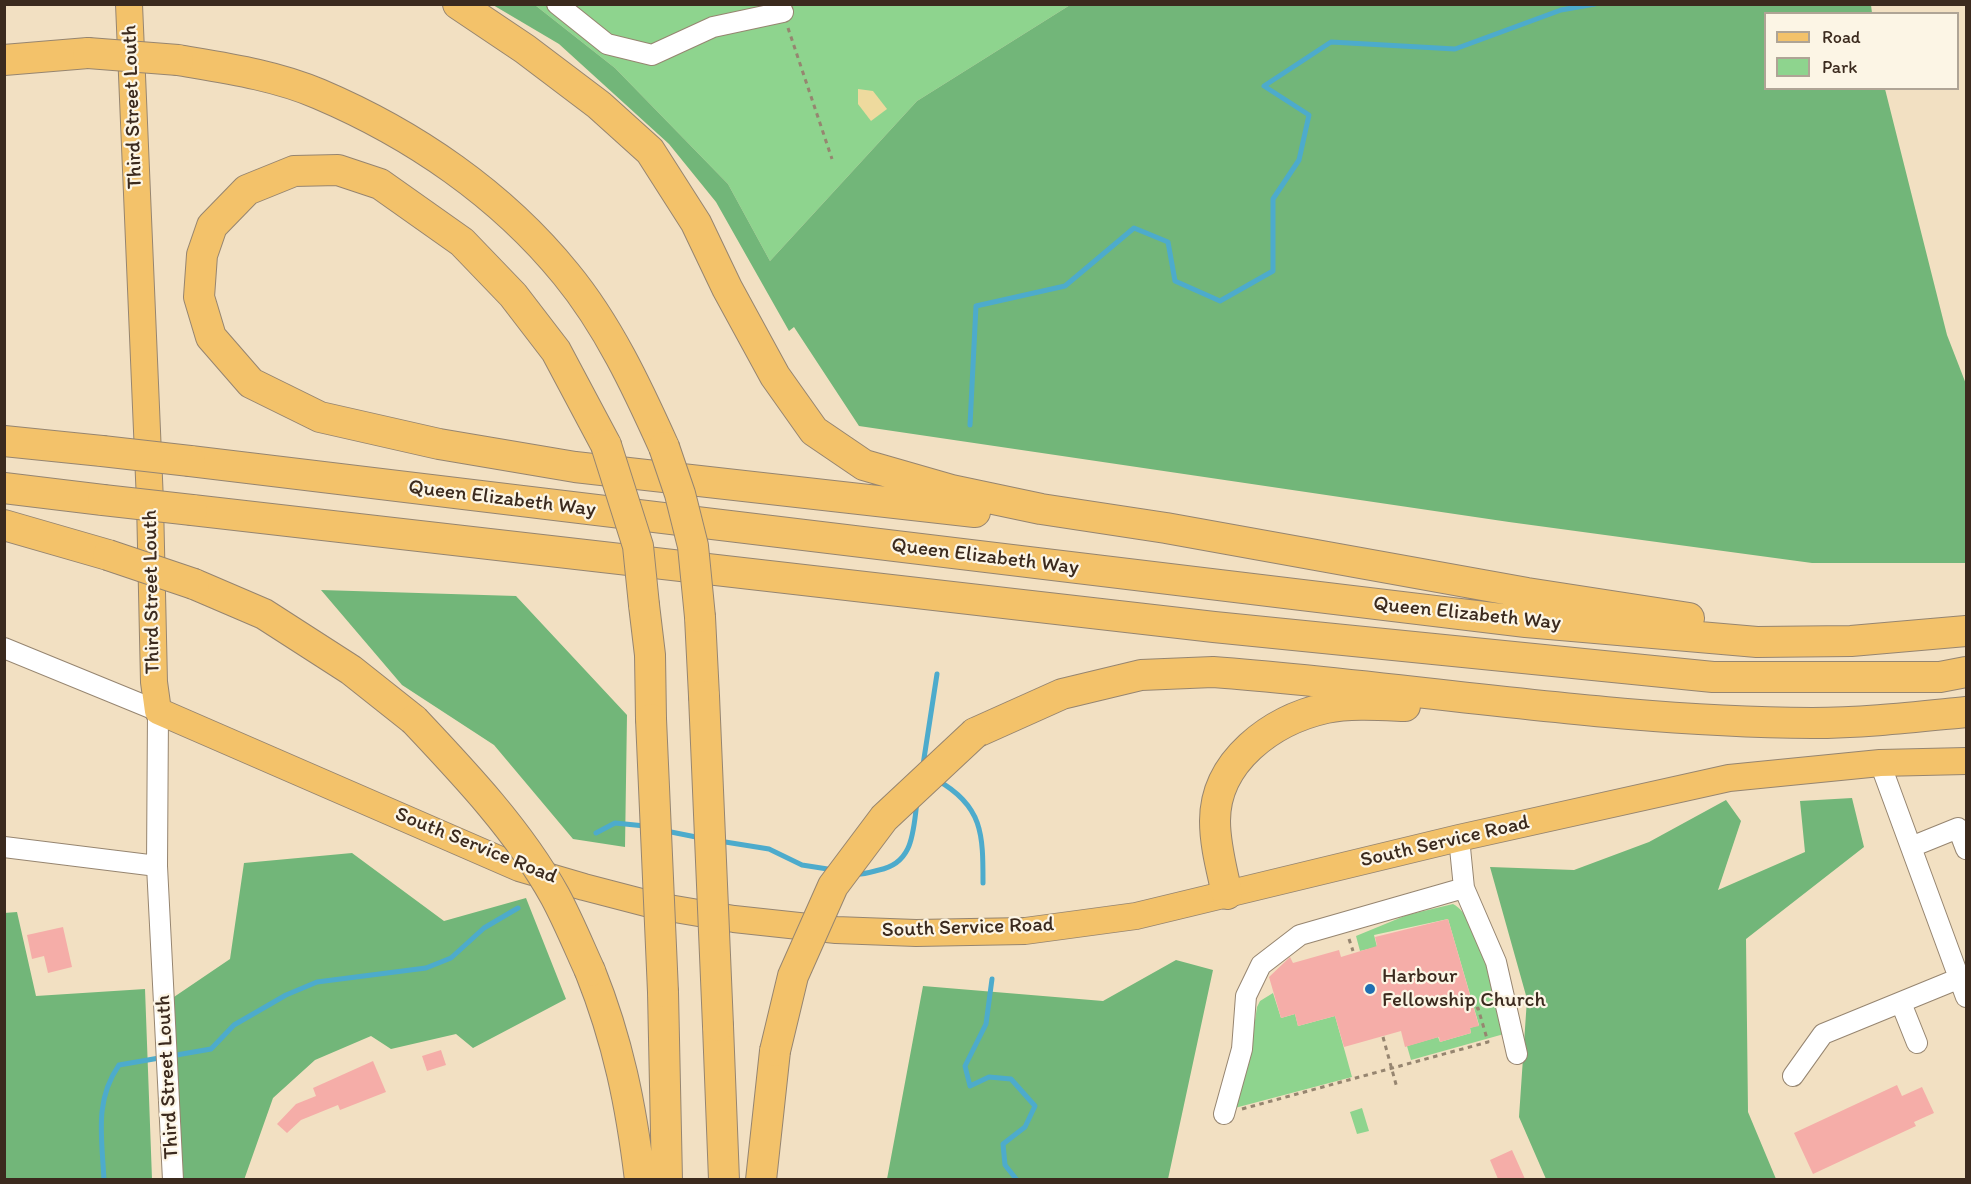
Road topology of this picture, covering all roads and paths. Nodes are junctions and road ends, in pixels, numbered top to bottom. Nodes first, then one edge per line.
1 (129, 4) edge
2 (458, 4) edge
3 (557, 4) edge
4 (783, 12) joint
5 (4, 60) edge
6 (832, 159) dead end
7 (4, 441) edge
8 (4, 488) edge
9 (4, 525) edge
10 (1166, 528) junction
11 (1966, 631) edge
12 (1932, 635) junction
13 (4, 648) edge
14 (1966, 672) edge
15 (158, 711) junction
16 (1608, 711) junction
17 (1966, 712) edge
18 (1966, 761) edge
19 (1880, 763) junction
20 (1459, 838) junction
21 (4, 847) edge
22 (1911, 847) junction
23 (1966, 849) edge
24 (157, 866) junction
25 (1464, 888) junction
26 (1227, 894) junction
27 (1960, 978) junction
28 (1966, 997) edge
29 (1901, 1003) junction
30 (1476, 1009) dead end
31 (1383, 1037) dead end
32 (1917, 1042) dead end
33 (1517, 1054) dead end
34 (1392, 1068) junction
35 (1793, 1076) dead end
36 (1397, 1088) dead end
37 (1232, 1112) joint
38 (173, 1179) edge
39 (640, 1179) edge
40 (667, 1179) edge
41 (724, 1179) edge
42 (761, 1179) edge

1 - 15 main road, Third Street Louth
2 - 10 highway
3 - 4 street
4 - 6 path
5 - 41 highway, bridge
7 - 12 highway, Queen Elizabeth Way, bridge
8 - 14 highway, Queen Elizabeth Way, bridge
9 - 39 highway, bridge
10 - 12 highway
10 - 40 highway, bridge
11 - 12 highway, Queen Elizabeth Way
13 - 15 street, South Service Road
15 - 24 street, Third Street Louth
15 - 26 main road, South Service Road
16 - 17 highway
16 - 26 highway
16 - 42 highway, bridge
18 - 19 main road, South Service Road
19 - 20 main road, South Service Road
19 - 22 street
20 - 25 street
20 - 26 main road, South Service Road
21 - 24 street
22 - 23 street
22 - 27 street
24 - 38 street, Third Street Louth
25 - 33 street
25 - 37 street
27 - 28 street
27 - 29 street
29 - 32 street
29 - 35 street
30 - 34 path
31 - 34 path
34 - 36 path
34 - 37 path

